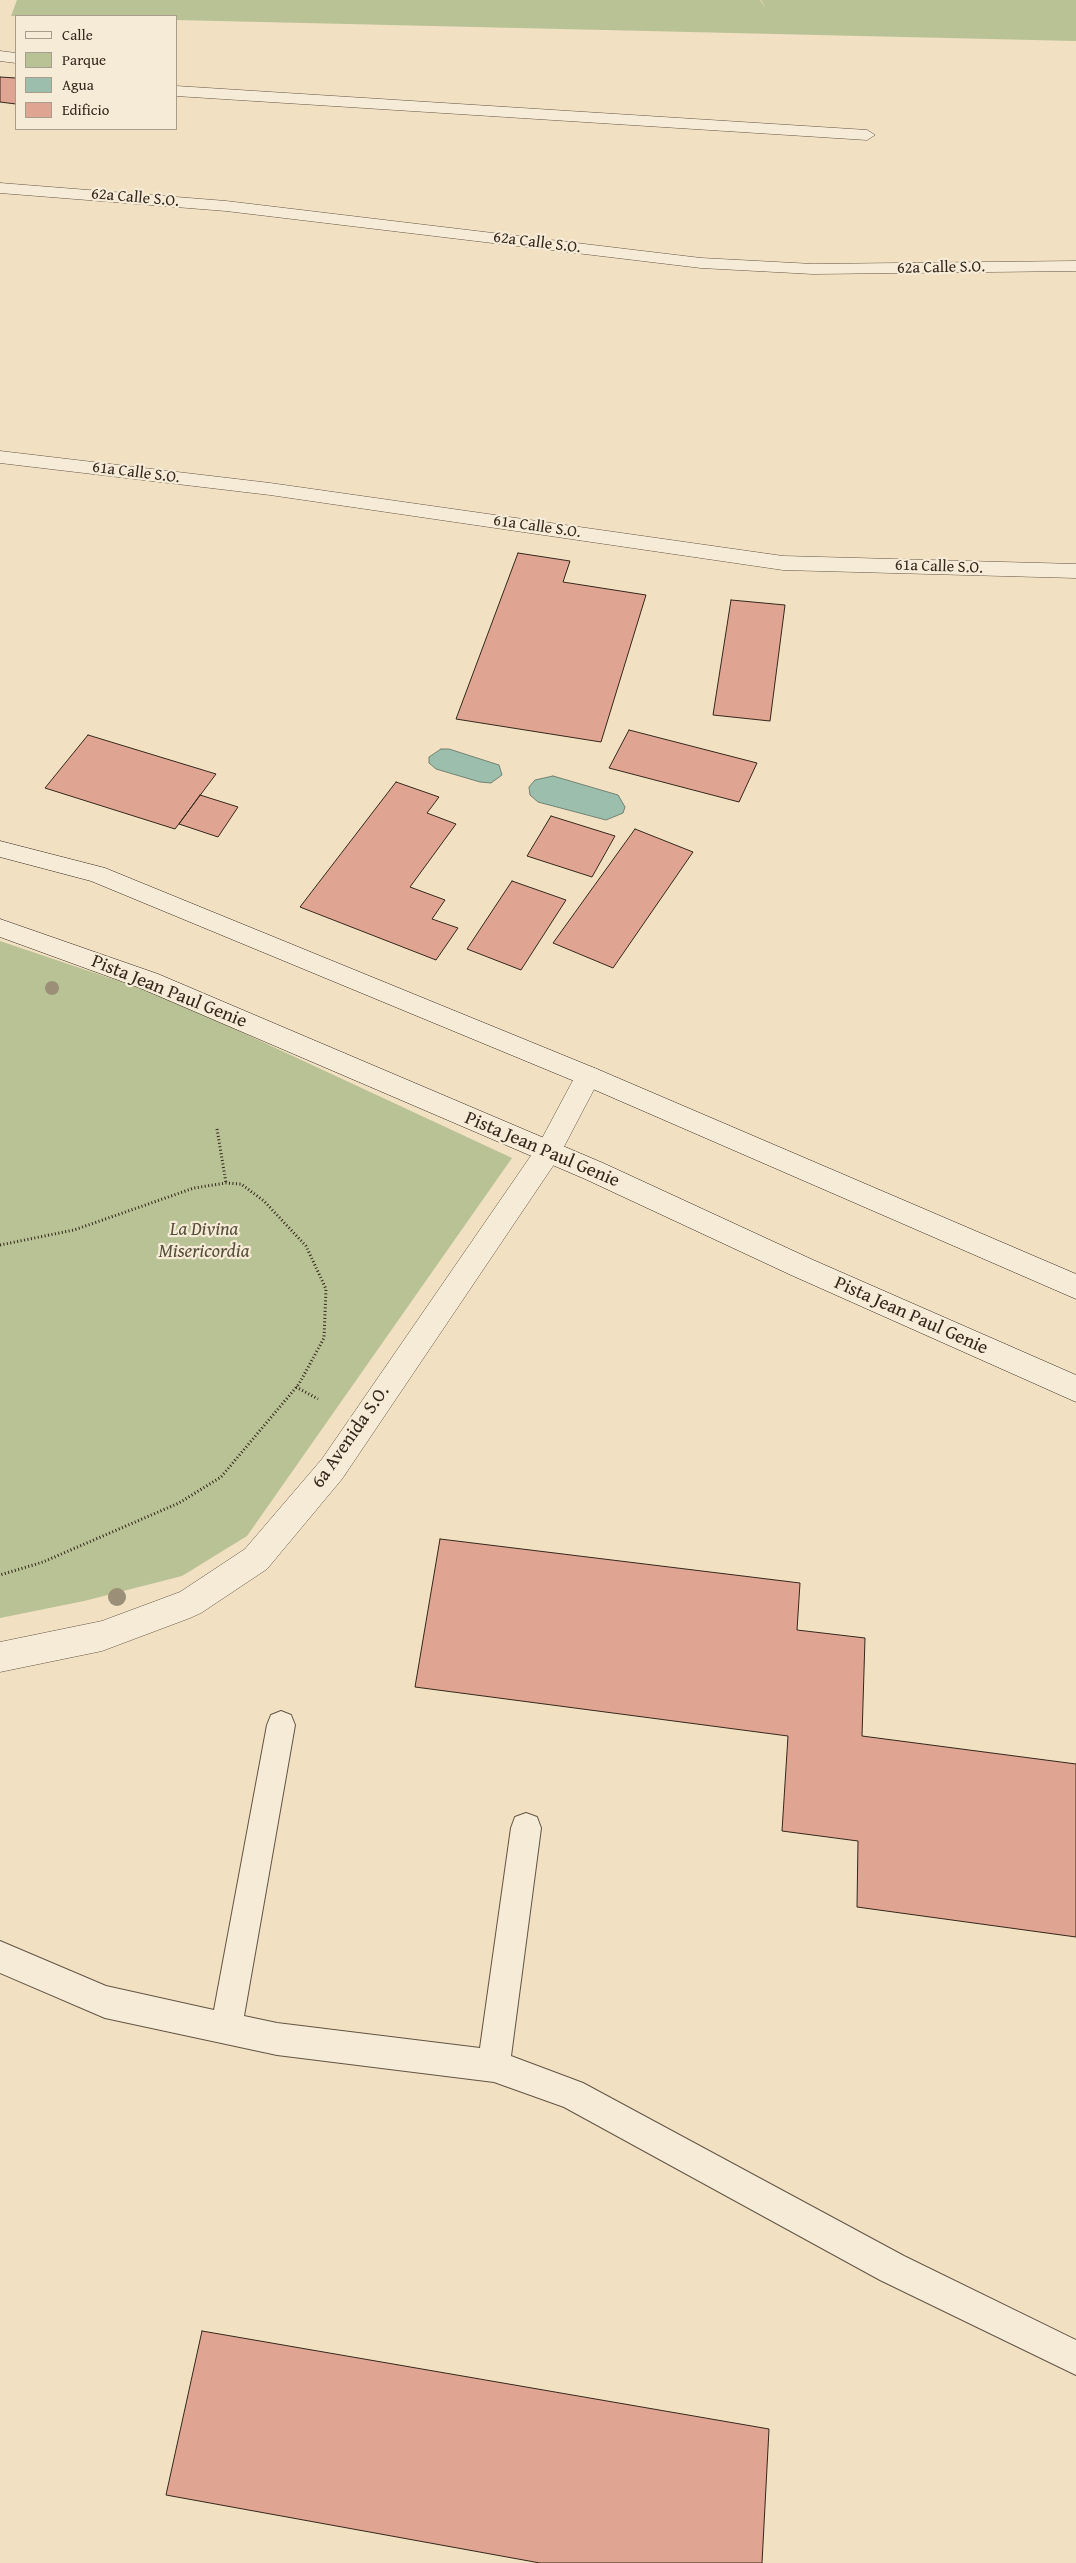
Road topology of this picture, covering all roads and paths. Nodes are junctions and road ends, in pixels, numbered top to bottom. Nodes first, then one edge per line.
1 (0, 56) edge
2 (15, 58) edge
3 (178, 91) edge
4 (867, 135) dead end
5 (0, 188) edge
6 (1076, 266) edge
7 (0, 457) edge
8 (1076, 571) edge
9 (0, 849) edge
10 (0, 928) edge
11 (588, 1076) junction
12 (217, 1129) dead end
13 (548, 1152) junction
14 (226, 1183) junction
15 (0, 1245) edge
16 (1076, 1287) edge
17 (296, 1387) junction
18 (1076, 1389) edge
19 (318, 1399) dead end
20 (0, 1575) edge
21 (0, 1657) edge
22 (281, 1725) dead end
23 (526, 1828) dead end
24 (0, 1957) edge
25 (226, 2029) junction
26 (494, 2066) junction
27 (1076, 2358) edge

1 - 2 street
3 - 4 street
5 - 6 street, 62a Calle S.O.
7 - 8 street, 61a Calle S.O.
9 - 11 street
10 - 13 street, Pista Jean Paul Genie
11 - 13 street, 6a Avenida S.O.
11 - 16 street
12 - 14 path
13 - 18 street, Pista Jean Paul Genie
13 - 21 street, 6a Avenida S.O.
14 - 15 path
14 - 17 path
17 - 19 path
17 - 20 path
22 - 25 lane
23 - 26 lane
24 - 25 lane
25 - 26 lane
26 - 27 lane

